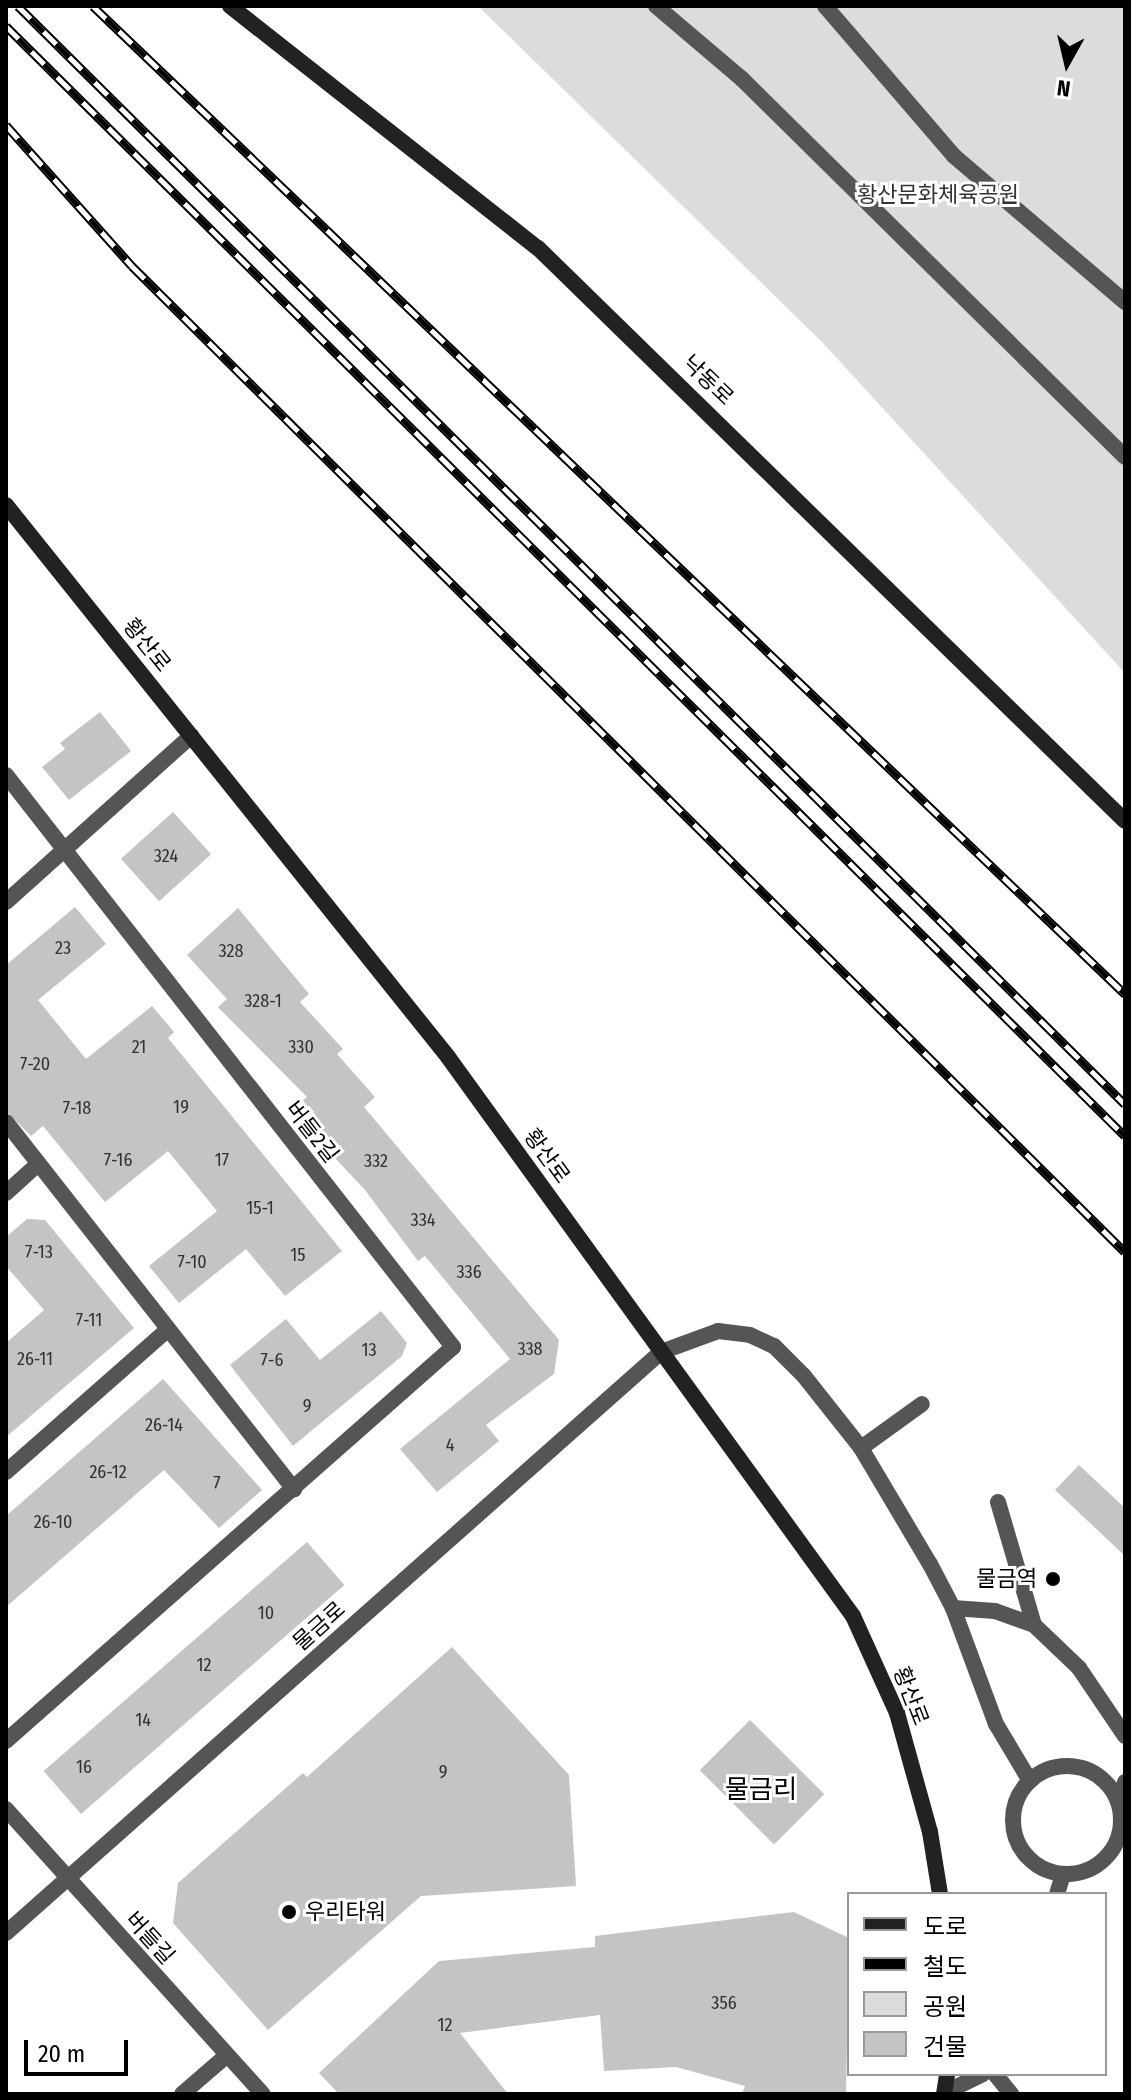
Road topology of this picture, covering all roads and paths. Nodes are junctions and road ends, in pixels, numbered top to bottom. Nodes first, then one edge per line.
1 (230, 6) edge
2 (656, 6) edge
3 (825, 6) edge
4 (1125, 302) edge
5 (1125, 457) edge
6 (6, 505) edge
7 (191, 736) junction
8 (6, 775) edge
9 (1125, 821) edge
10 (63, 851) junction
11 (6, 902) edge
12 (6, 1122) edge
13 (38, 1164) junction
14 (6, 1193) edge
15 (166, 1331) junction
16 (661, 1352) junction
17 (922, 1404) dead end
18 (861, 1448) junction
19 (6, 1472) edge
20 (294, 1489) junction
21 (998, 1502) dead end
22 (953, 1608) junction
23 (1034, 1625) junction
24 (1125, 1736) edge
25 (6, 1741) edge
26 (1030, 1781) junction
27 (1125, 1782) edge
28 (1119, 1802) junction
29 (6, 1809) edge
30 (1122, 1839) edge
31 (1063, 1874) junction
32 (67, 1879) junction
33 (940, 1892) edge
34 (1058, 1892) edge
35 (6, 1933) edge
36 (226, 2056) junction
37 (979, 2076) edge
38 (997, 2076) edge
39 (945, 2093) edge
40 (182, 2094) edge
41 (263, 2094) edge
42 (1011, 2094) edge

1 - 9 main road, 낙동로
2 - 5 street
3 - 4 street
6 - 7 main road, 황산로
7 - 10 street
7 - 16 main road, 황산로
8 - 10 street, 버들2길
10 - 11 street
10 - 20 street, 버들2길
12 - 13 street
13 - 14 street
13 - 15 street
15 - 19 street
15 - 20 street
16 - 18 street
16 - 32 street, 물금로
16 - 33 main road, 황산로
17 - 18 street
18 - 22 street
20 - 25 street, 버들2길
21 - 23 street
22 - 23 street
22 - 26 street
23 - 24 street
26 - 28 street
26 - 31 street
27 - 28 street
28 - 30 street
29 - 32 street, 버들길
30 - 31 street
31 - 34 street
32 - 35 street, 물금로
32 - 36 street, 버들길
36 - 40 street
36 - 41 street, 버들길
37 - 39 street
38 - 42 street

